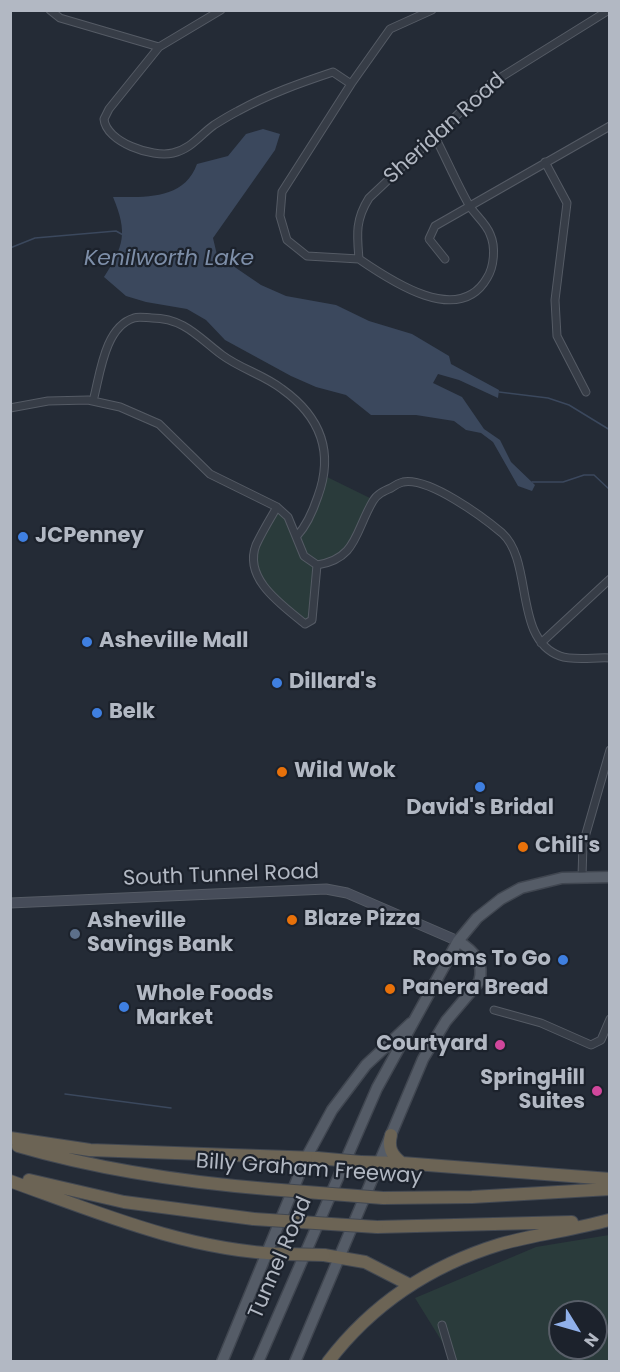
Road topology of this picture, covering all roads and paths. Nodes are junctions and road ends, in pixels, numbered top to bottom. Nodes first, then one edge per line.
1 (50, 10) edge
2 (221, 10) edge
3 (432, 10) edge
4 (609, 10) edge
5 (159, 47) junction
6 (351, 84) junction
7 (609, 126) edge
8 (434, 135) junction
9 (545, 162) junction
10 (470, 205) junction
11 (359, 259) junction
12 (445, 259) dead end
13 (586, 392) dead end
14 (93, 401) junction
15 (10, 408) edge
16 (277, 507) junction
17 (297, 536) junction
18 (317, 565) junction
19 (609, 579) edge
20 (541, 643) junction
21 (609, 658) edge
22 (609, 750) edge
23 (582, 876) junction
24 (609, 877) edge
25 (10, 903) edge
26 (458, 941) junction
27 (494, 1010) dead end
28 (415, 1019) junction
29 (609, 1019) edge
30 (391, 1135) junction
31 (10, 1138) edge
32 (10, 1143) edge
33 (311, 1158) junction
34 (377, 1163) junction
35 (402, 1163) junction
36 (10, 1176) edge
37 (609, 1179) edge
38 (10, 1181) edge
39 (609, 1189) edge
40 (609, 1220) edge
41 (266, 1253) junction
42 (339, 1256) junction
43 (410, 1285) junction
44 (442, 1325) dead end
45 (222, 1362) edge
46 (258, 1362) edge
47 (295, 1362) edge
48 (328, 1362) edge
49 (453, 1362) edge

1 - 5 street
2 - 5 street
3 - 6 street
4 - 8 street, Sheridan Road
5 - 6 street
6 - 11 street
7 - 9 street
8 - 10 street
8 - 11 street, Sheridan Road
9 - 10 street
9 - 13 street
10 - 11 street
10 - 12 street
14 - 15 street
14 - 16 street
14 - 17 street
16 - 17 street
16 - 18 street
17 - 18 street
18 - 20 street
19 - 20 street
20 - 21 street
22 - 23 street
23 - 24 main road, Tunnel Road
23 - 26 main road, Tunnel Road
25 - 26 main road, South Tunnel Road
26 - 28 main road, Tunnel Road
26 - 30 main road
27 - 29 street
28 - 33 main road
28 - 46 main road, Tunnel Road
30 - 34 main road
30 - 35 highway
31 - 33 highway
32 - 39 highway, Billy Graham Freeway, bridge
33 - 34 highway, bridge
33 - 41 main road
34 - 35 highway
34 - 42 main road
35 - 37 highway
36 - 40 highway, bridge
38 - 41 highway
40 - 43 highway
41 - 42 highway, bridge
41 - 45 main road
42 - 43 highway
42 - 47 main road
43 - 48 highway
44 - 49 street

